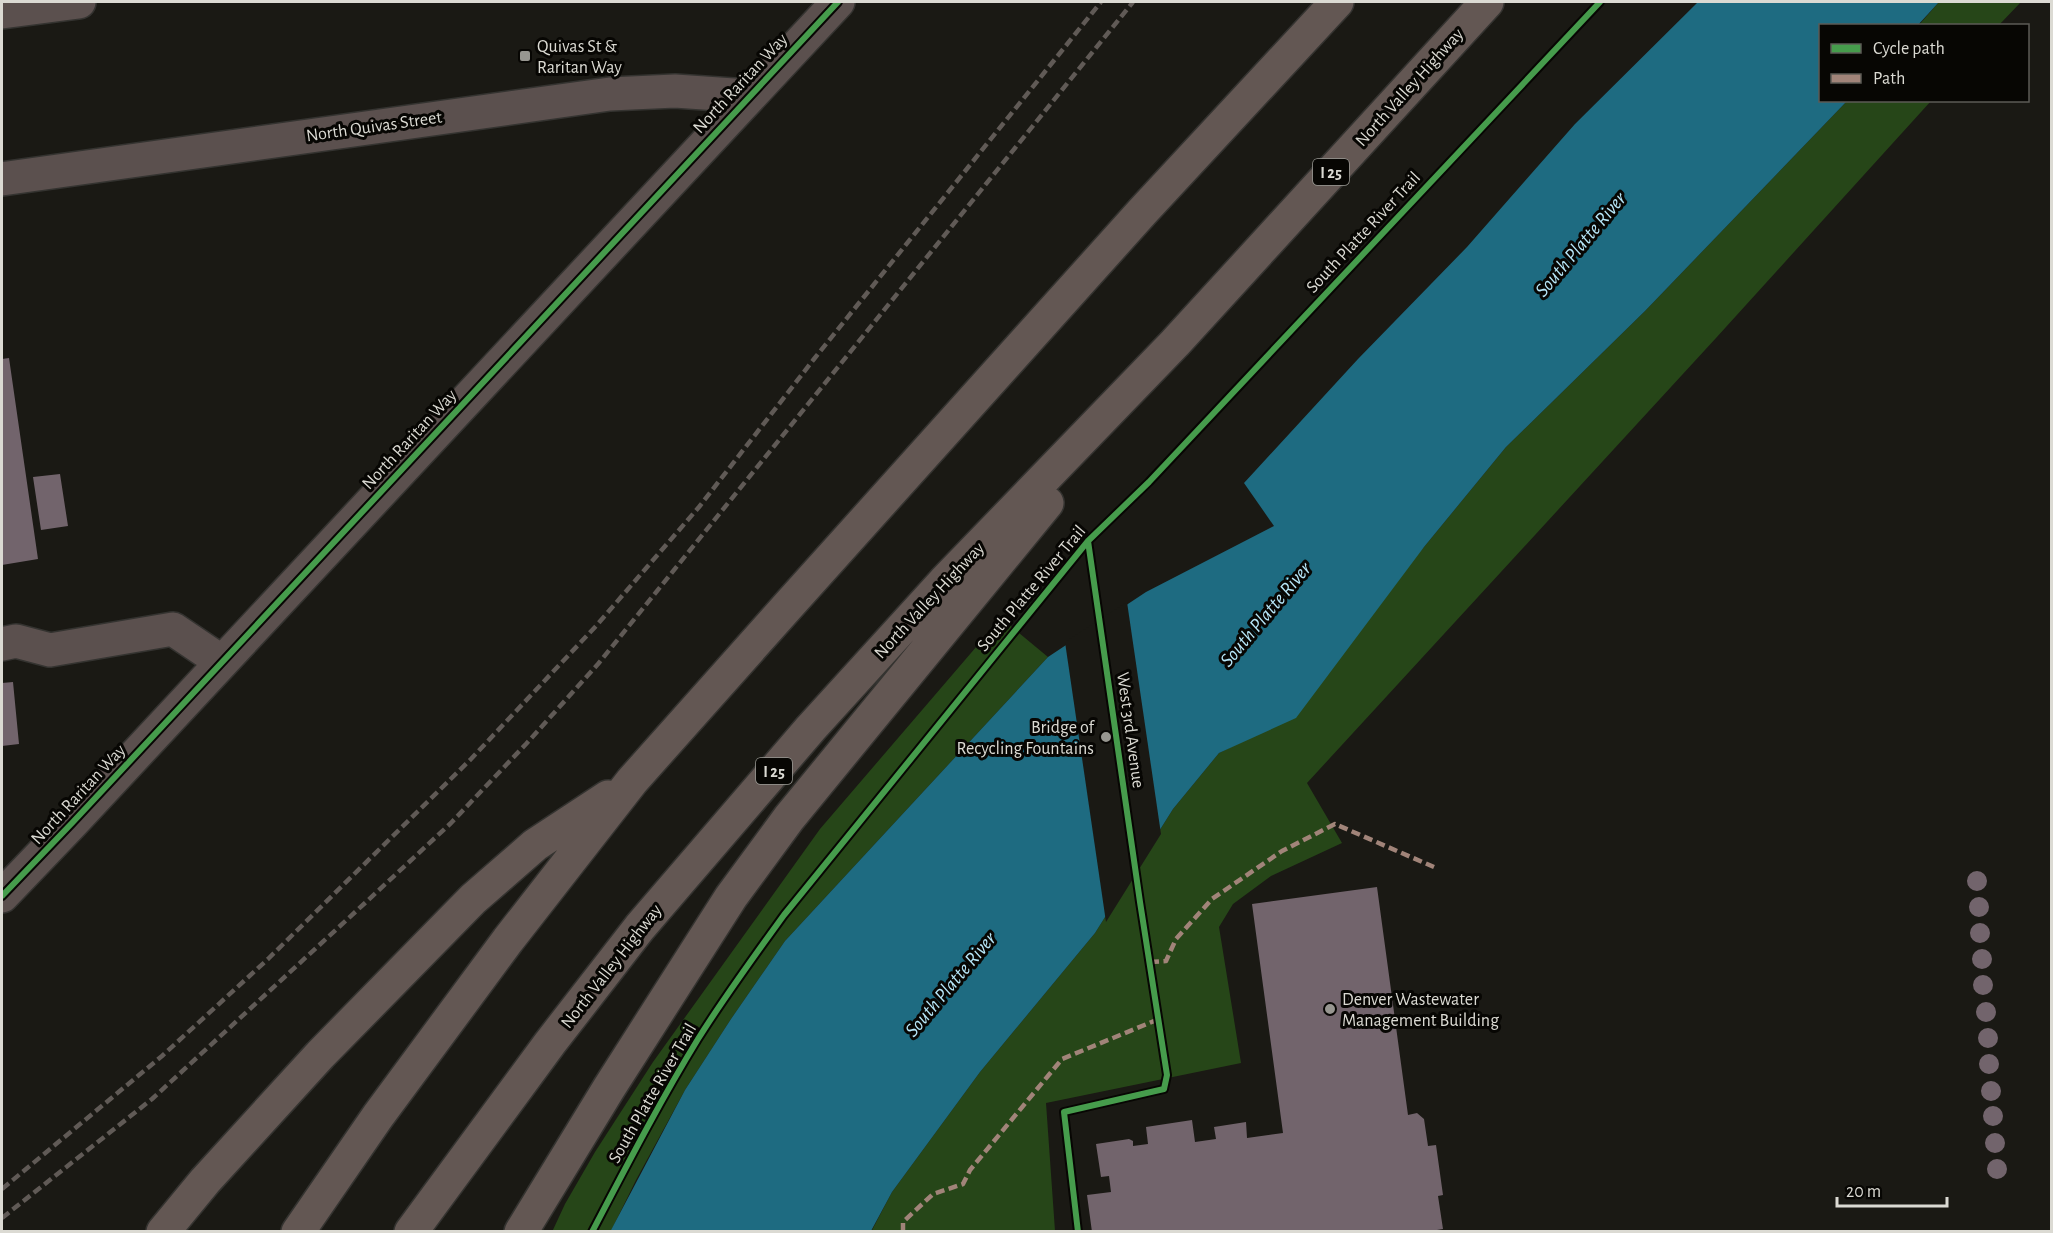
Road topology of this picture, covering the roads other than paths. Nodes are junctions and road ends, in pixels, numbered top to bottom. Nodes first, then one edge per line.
1 (79, 2) edge
2 (838, 2) edge
3 (1337, 2) edge
4 (1487, 2) edge
5 (2, 12) edge
6 (748, 96) junction
7 (2, 179) edge
8 (1175, 343) junction
9 (2, 644) edge
10 (222, 662) junction
11 (632, 781) junction
12 (2, 896) edge
13 (163, 1232) edge
14 (298, 1232) edge
15 (411, 1232) edge
16 (521, 1232) edge

1 - 5 street
2 - 6 street, North Raritan Way
3 - 11 highway
4 - 8 highway, North Valley Highway / I 25
6 - 7 street, North Quivas Street
6 - 10 street, North Raritan Way
8 - 15 highway, North Valley Highway / I 25
8 - 16 highway
9 - 10 street
10 - 12 street, North Raritan Way
11 - 13 highway
11 - 14 highway

